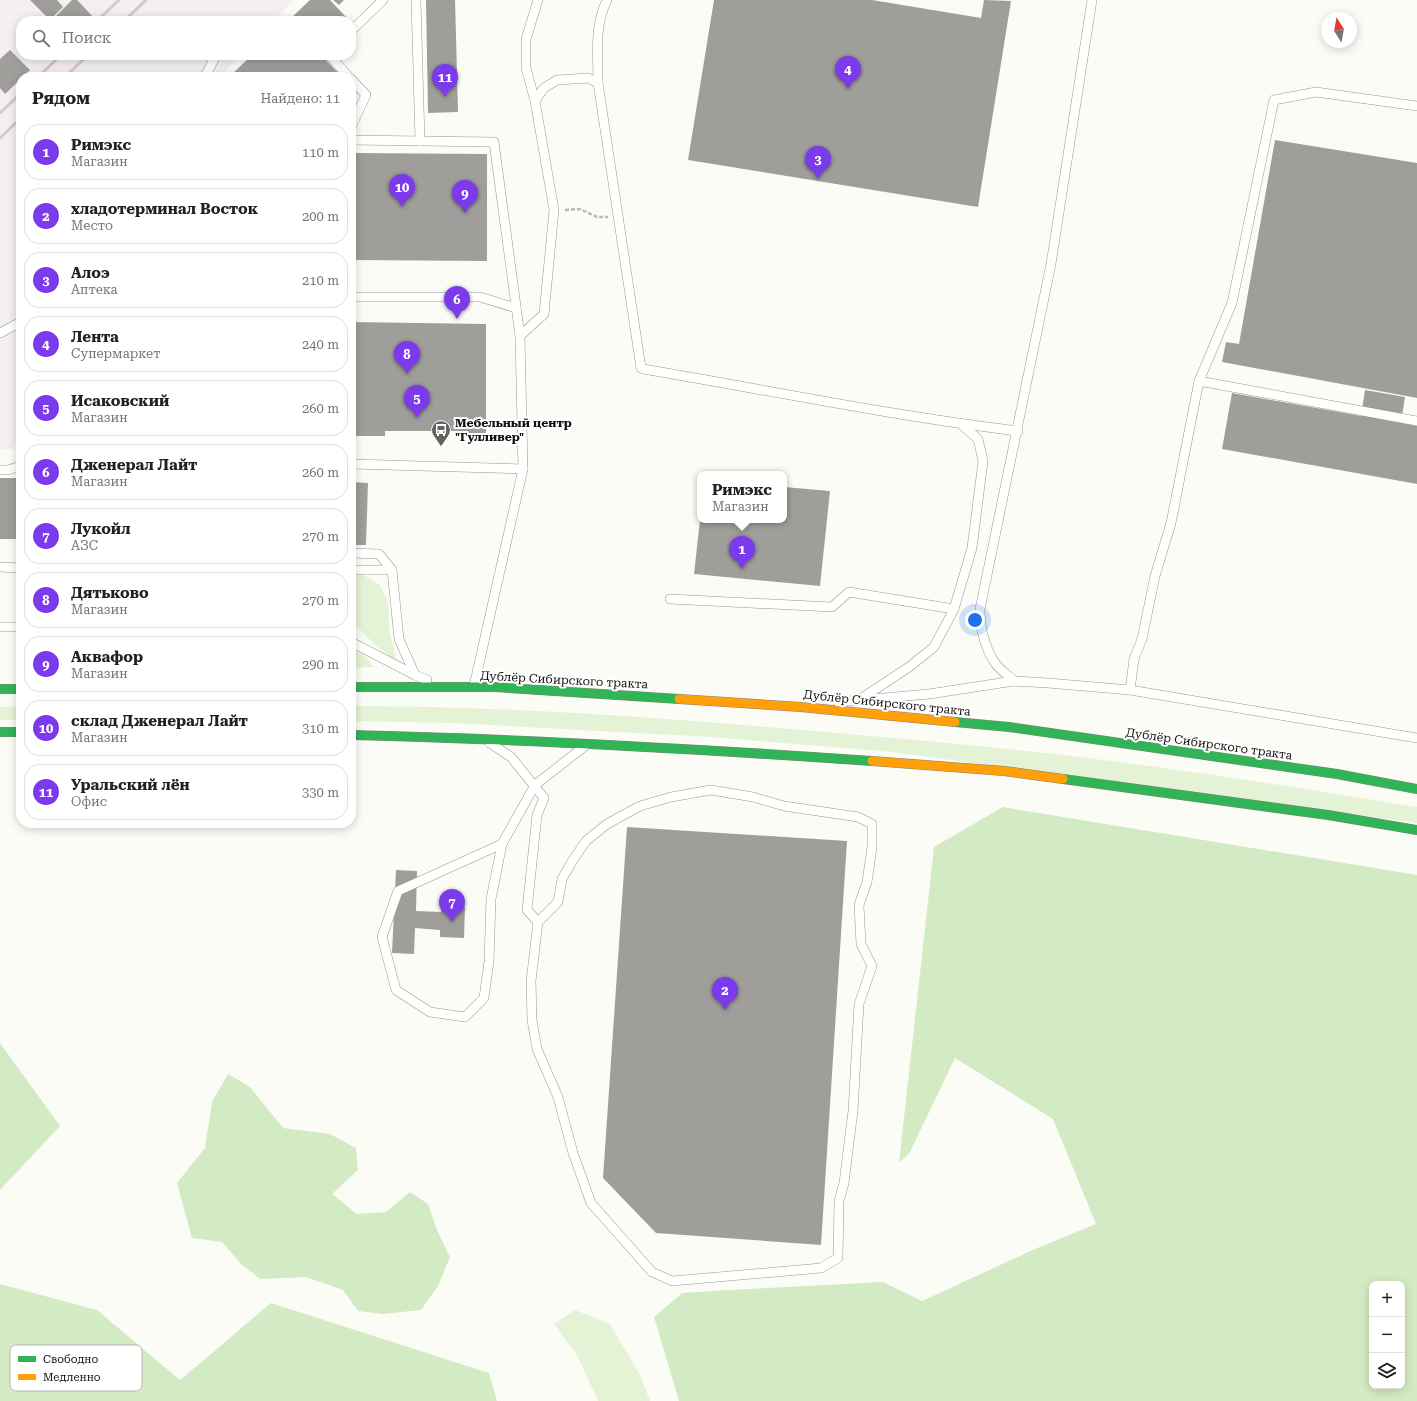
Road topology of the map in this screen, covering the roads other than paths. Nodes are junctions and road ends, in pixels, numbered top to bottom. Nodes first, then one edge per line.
1 (383, 0) edge
2 (416, 0) edge
3 (538, 0) edge
4 (606, 0) edge
5 (1092, 0) edge
6 (356, 27) edge
7 (214, 60) edge
8 (334, 60) edge
9 (208, 72) edge
10 (345, 72) edge
11 (598, 83) junction
12 (356, 84) edge
13 (535, 101) junction
14 (1417, 106) edge
15 (356, 116) edge
16 (356, 140) edge
17 (420, 141) junction
18 (356, 297) edge
19 (516, 308) junction
20 (16, 325) edge
21 (0, 333) edge
22 (520, 336) junction
23 (1199, 381) junction
24 (1417, 421) edge
25 (961, 424) junction
26 (1018, 431) junction
27 (356, 464) edge
28 (16, 468) edge
29 (523, 469) junction
30 (0, 470) edge
31 (356, 553) edge
32 (0, 568) edge
33 (16, 568) edge
34 (356, 570) edge
35 (392, 570) junction
36 (670, 599) dead end
37 (954, 609) junction
38 (0, 627) edge
39 (16, 627) edge
40 (356, 645) edge
41 (415, 675) junction
42 (1014, 680) junction
43 (474, 686) junction
44 (356, 687) edge
45 (443, 687) junction
46 (0, 689) edge
47 (16, 689) edge
48 (1130, 690) junction
49 (861, 699) junction
50 (801, 707) junction
51 (0, 732) edge
52 (16, 732) edge
53 (356, 735) edge
54 (480, 738) junction
55 (1417, 738) edge
56 (590, 743) junction
57 (535, 785) junction
58 (1417, 789) edge
59 (1417, 830) edge
60 (502, 844) junction
61 (538, 922) junction

1 - 6 lane
2 - 17 lane
3 - 13 lane
4 - 11 lane
5 - 26 lane
7 - 9 lane
8 - 10 lane
11 - 13 lane
11 - 25 lane
12 - 15 lane
13 - 22 lane
14 - 23 lane
16 - 17 lane
17 - 19 lane
18 - 19 lane
19 - 22 lane
20 - 21 lane
22 - 29 lane
23 - 24 lane
23 - 48 lane
25 - 26 lane
25 - 37 lane
26 - 42 lane
27 - 29 lane
28 - 30 lane
29 - 43 lane
31 - 35 lane
32 - 33 lane
34 - 35 lane
35 - 41 lane
36 - 37 lane
37 - 49 lane
38 - 39 lane
40 - 41 lane
41 - 45 lane
42 - 48 lane
42 - 49 lane
43 - 45 main road, Дублёр Сибирского тракта
43 - 50 main road, Дублёр Сибирского тракта
44 - 45 main road, Дублёр Сибирского тракта
46 - 47 main road
48 - 55 lane
49 - 50 lane
50 - 58 main road, Дублёр Сибирского тракта
51 - 52 main road
53 - 54 main road
54 - 56 main road
54 - 57 lane
56 - 57 lane
56 - 59 main road
57 - 60 lane
57 - 61 lane
60 - 60 lane
61 - 61 lane

